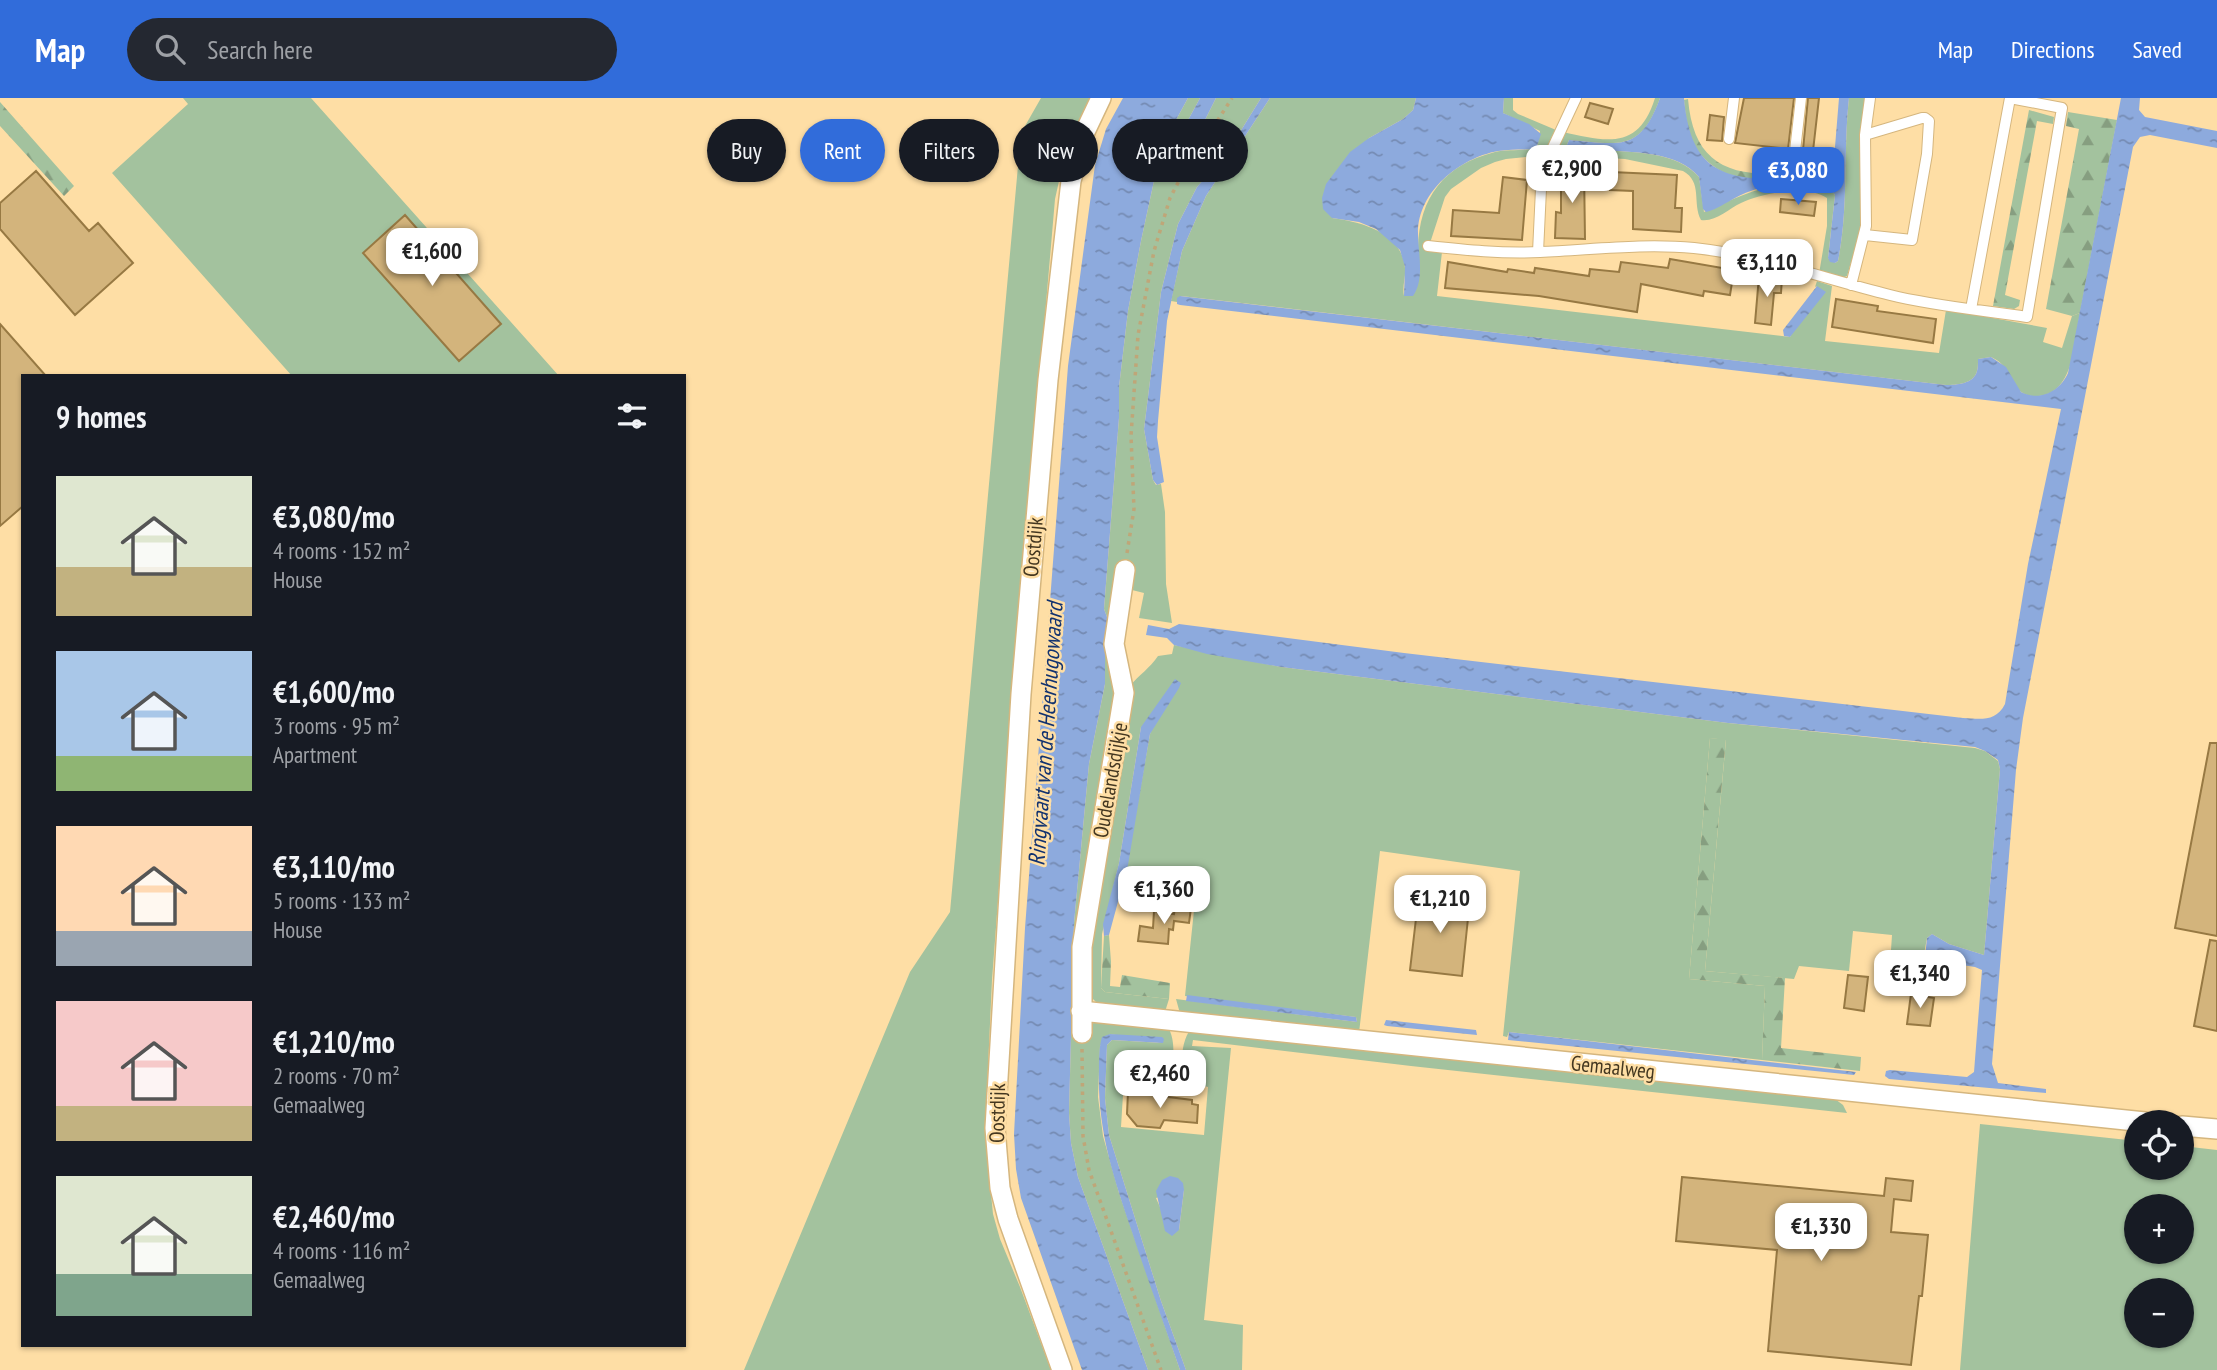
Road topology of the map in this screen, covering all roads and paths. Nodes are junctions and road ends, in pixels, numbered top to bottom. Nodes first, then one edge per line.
1 (1101, 98) edge
2 (1232, 98) edge
3 (1576, 98) edge
4 (1734, 98) edge
5 (1801, 98) edge
6 (1870, 98) edge
7 (2010, 98) edge
8 (1865, 135) junction
9 (1729, 139) dead end
10 (1795, 151) dead end
11 (1865, 235) junction
12 (1429, 246) dead end
13 (1538, 252) junction
14 (1851, 285) junction
15 (1971, 309) junction
16 (1125, 570) joint
17 (1082, 1011) junction
18 (1082, 1033) joint
19 (2124, 1120) edge
20 (2194, 1127) edge
21 (2217, 1129) edge
22 (1062, 1370) edge
23 (1161, 1370) edge

1 - 22 street, Oostdijk
2 - 16 path
3 - 13 lane
4 - 9 lane
5 - 10 lane
6 - 8 lane
7 - 15 lane
7 - 15 lane
8 - 11 lane
8 - 11 lane
11 - 14 lane
12 - 13 lane
13 - 14 lane
14 - 15 lane
16 - 17 street, Oudelandsdijkje
17 - 18 street, Oudelandsdijkje
17 - 19 street, Gemaalweg
18 - 23 path
20 - 21 street

